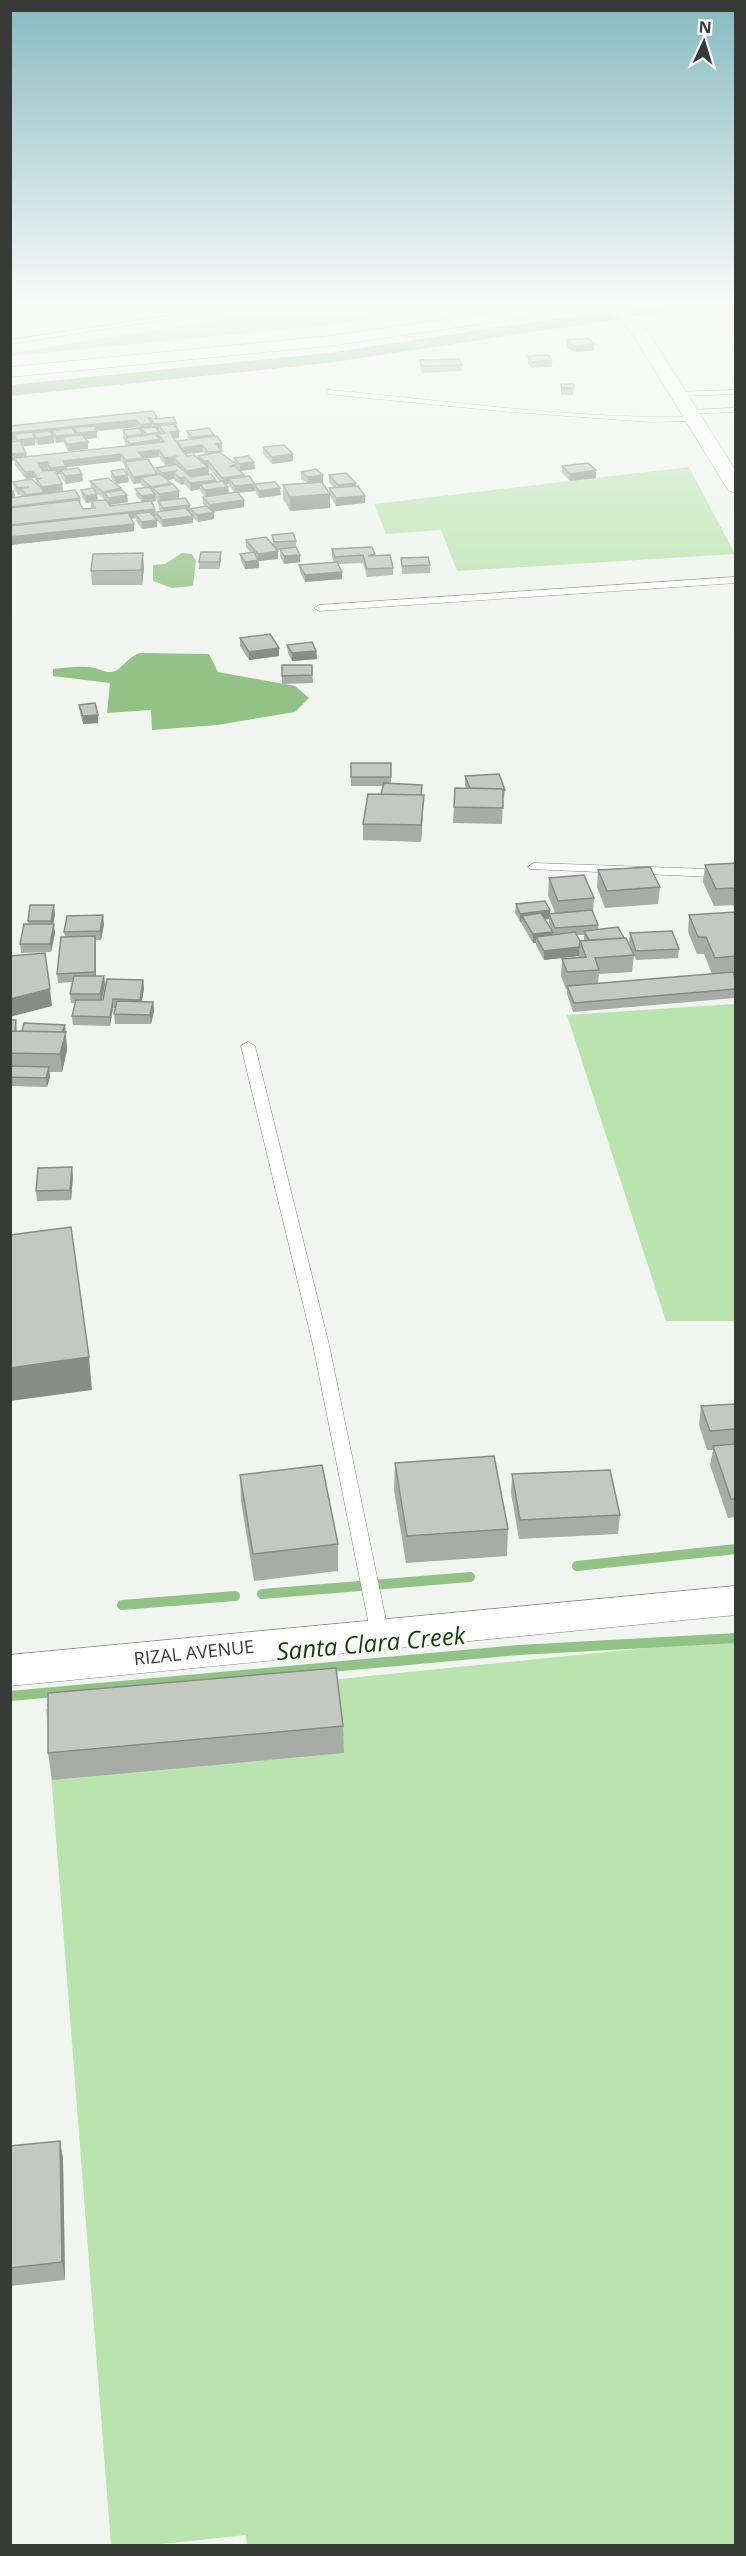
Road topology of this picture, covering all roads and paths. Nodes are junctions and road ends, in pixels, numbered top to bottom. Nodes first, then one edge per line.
1 (695, 421) edge
2 (735, 487) edge
3 (735, 580) edge
4 (319, 608) dead end
5 (534, 867) dead end
6 (735, 874) edge
7 (248, 1046) dead end
8 (735, 1600) edge
9 (381, 1635) junction
10 (10, 1671) edge

1 - 2 main road
3 - 4 lane
5 - 6 lane
7 - 9 lane
8 - 9 main road, RIZAL AVENUE
9 - 10 main road, RIZAL AVENUE

